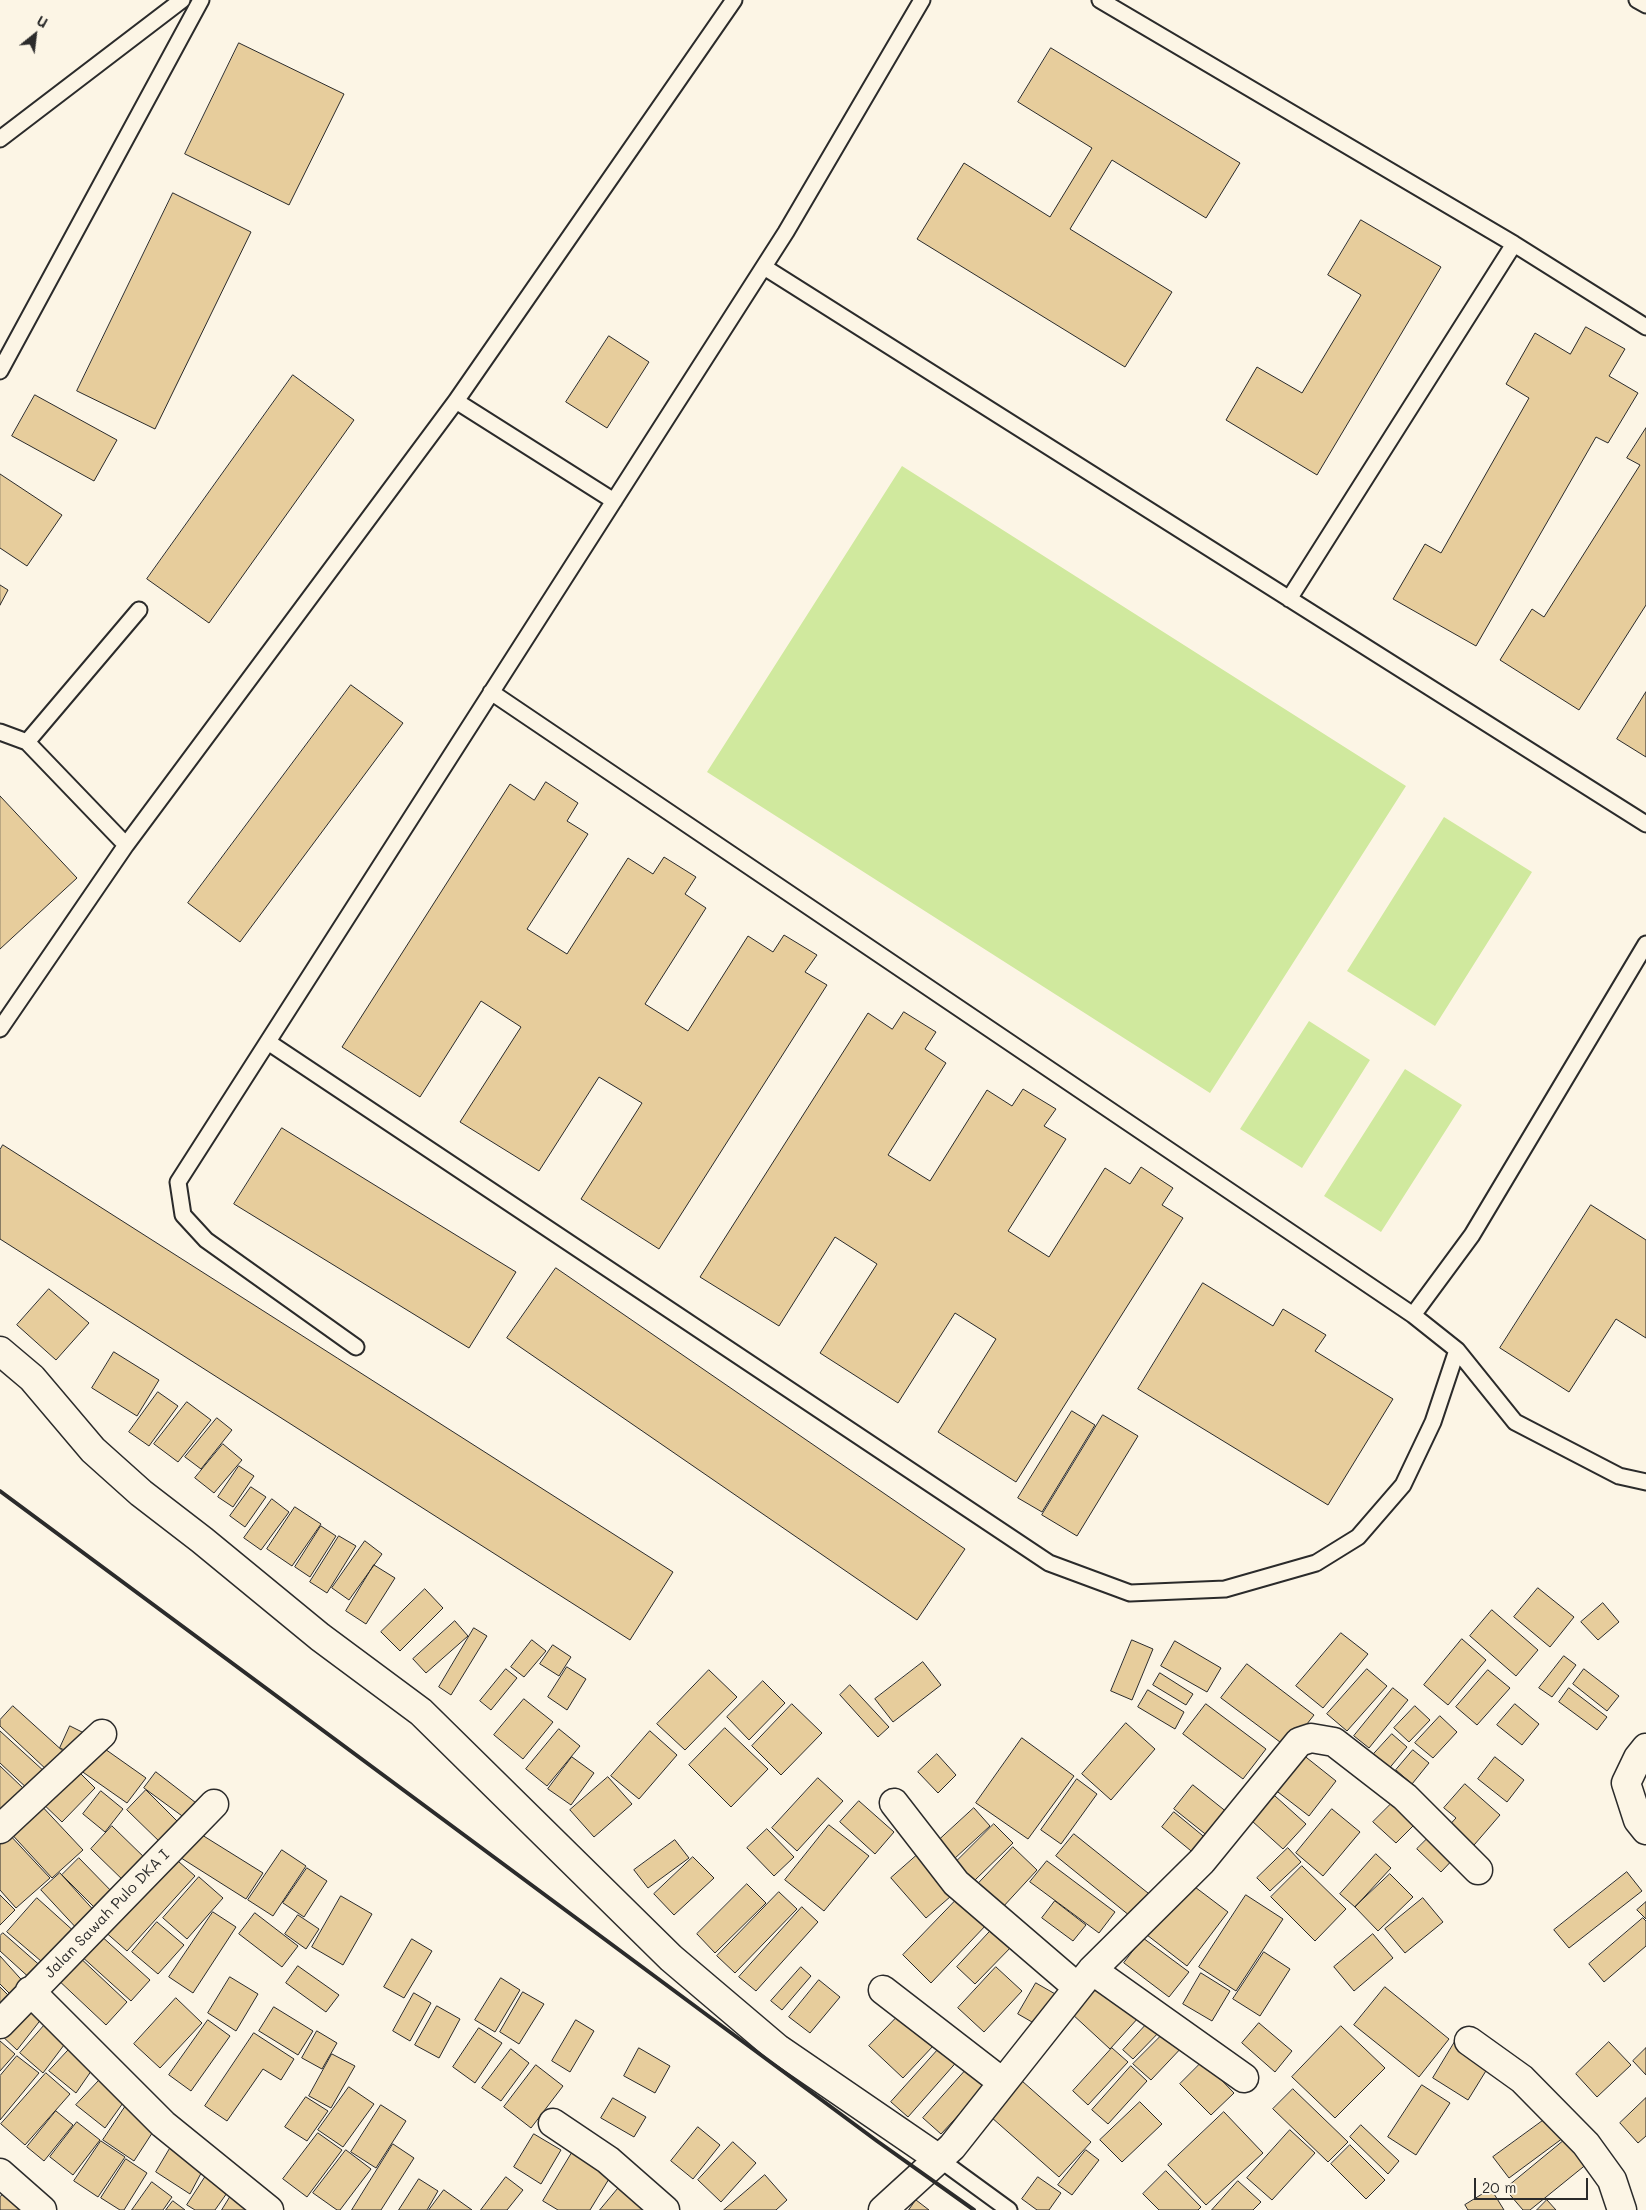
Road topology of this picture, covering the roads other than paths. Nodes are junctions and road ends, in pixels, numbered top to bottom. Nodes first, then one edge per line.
1 (182, 0) edge
2 (201, 0) edge
3 (734, 0) edge
4 (922, 0) edge
5 (1100, 0) edge
6 (1637, 0) edge
7 (1646, 5) edge
8 (0, 140) edge
9 (1514, 244) junction
10 (764, 266) junction
11 (1646, 327) edge
12 (0, 371) edge
13 (456, 402) junction
14 (614, 501) junction
15 (1289, 598) junction
16 (138, 610) dead end
17 (491, 692) junction
18 (0, 732) edge
19 (27, 742) junction
20 (1646, 824) edge
21 (126, 845) junction
22 (1646, 944) edge
23 (0, 1029) edge
24 (268, 1042) junction
25 (1413, 1315) junction
26 (356, 1347) dead end
27 (1457, 1350) junction
28 (0, 1351) edge
29 (1646, 1482) edge
30 (102, 1734) dead end
31 (1646, 1748) edge
32 (894, 1802) dead end
33 (214, 1804) dead end
34 (0, 1829) edge
35 (1646, 1830) edge
36 (1478, 1870) dead end
37 (1084, 1979) junction
38 (883, 1990) dead end
39 (30, 1991) junction
40 (0, 2024) edge
41 (1469, 2041) dead end
42 (1244, 2078) dead end
43 (1002, 2082) junction
44 (553, 2123) dead end
45 (945, 2153) junction
46 (0, 2173) edge
47 (42, 2210) edge
48 (268, 2210) edge
49 (665, 2210) edge
50 (883, 2210) edge
51 (1009, 2210) edge
52 (1622, 2210) edge

1 - 8 lane
2 - 12 lane
3 - 13 lane
4 - 10 lane
5 - 9 lane
6 - 7 lane
9 - 11 lane
9 - 15 lane
10 - 14 lane
10 - 15 lane
13 - 14 lane
13 - 21 lane
14 - 17 lane
15 - 20 lane
16 - 19 lane
17 - 24 lane
17 - 25 lane
18 - 19 lane
19 - 21 lane
21 - 23 lane
22 - 25 lane
24 - 26 lane
24 - 27 lane
25 - 27 lane
27 - 29 lane
28 - 45 street
30 - 34 street
31 - 35 street
32 - 37 street
33 - 39 street, Jalan Sawah Pulo DKA I
36 - 37 street
37 - 42 street
37 - 43 street
38 - 43 street
39 - 40 street, Jalan Sawah Pulo DKA I
39 - 48 street
41 - 52 street
43 - 45 street
44 - 49 street
45 - 50 street
45 - 51 lane
46 - 47 street

